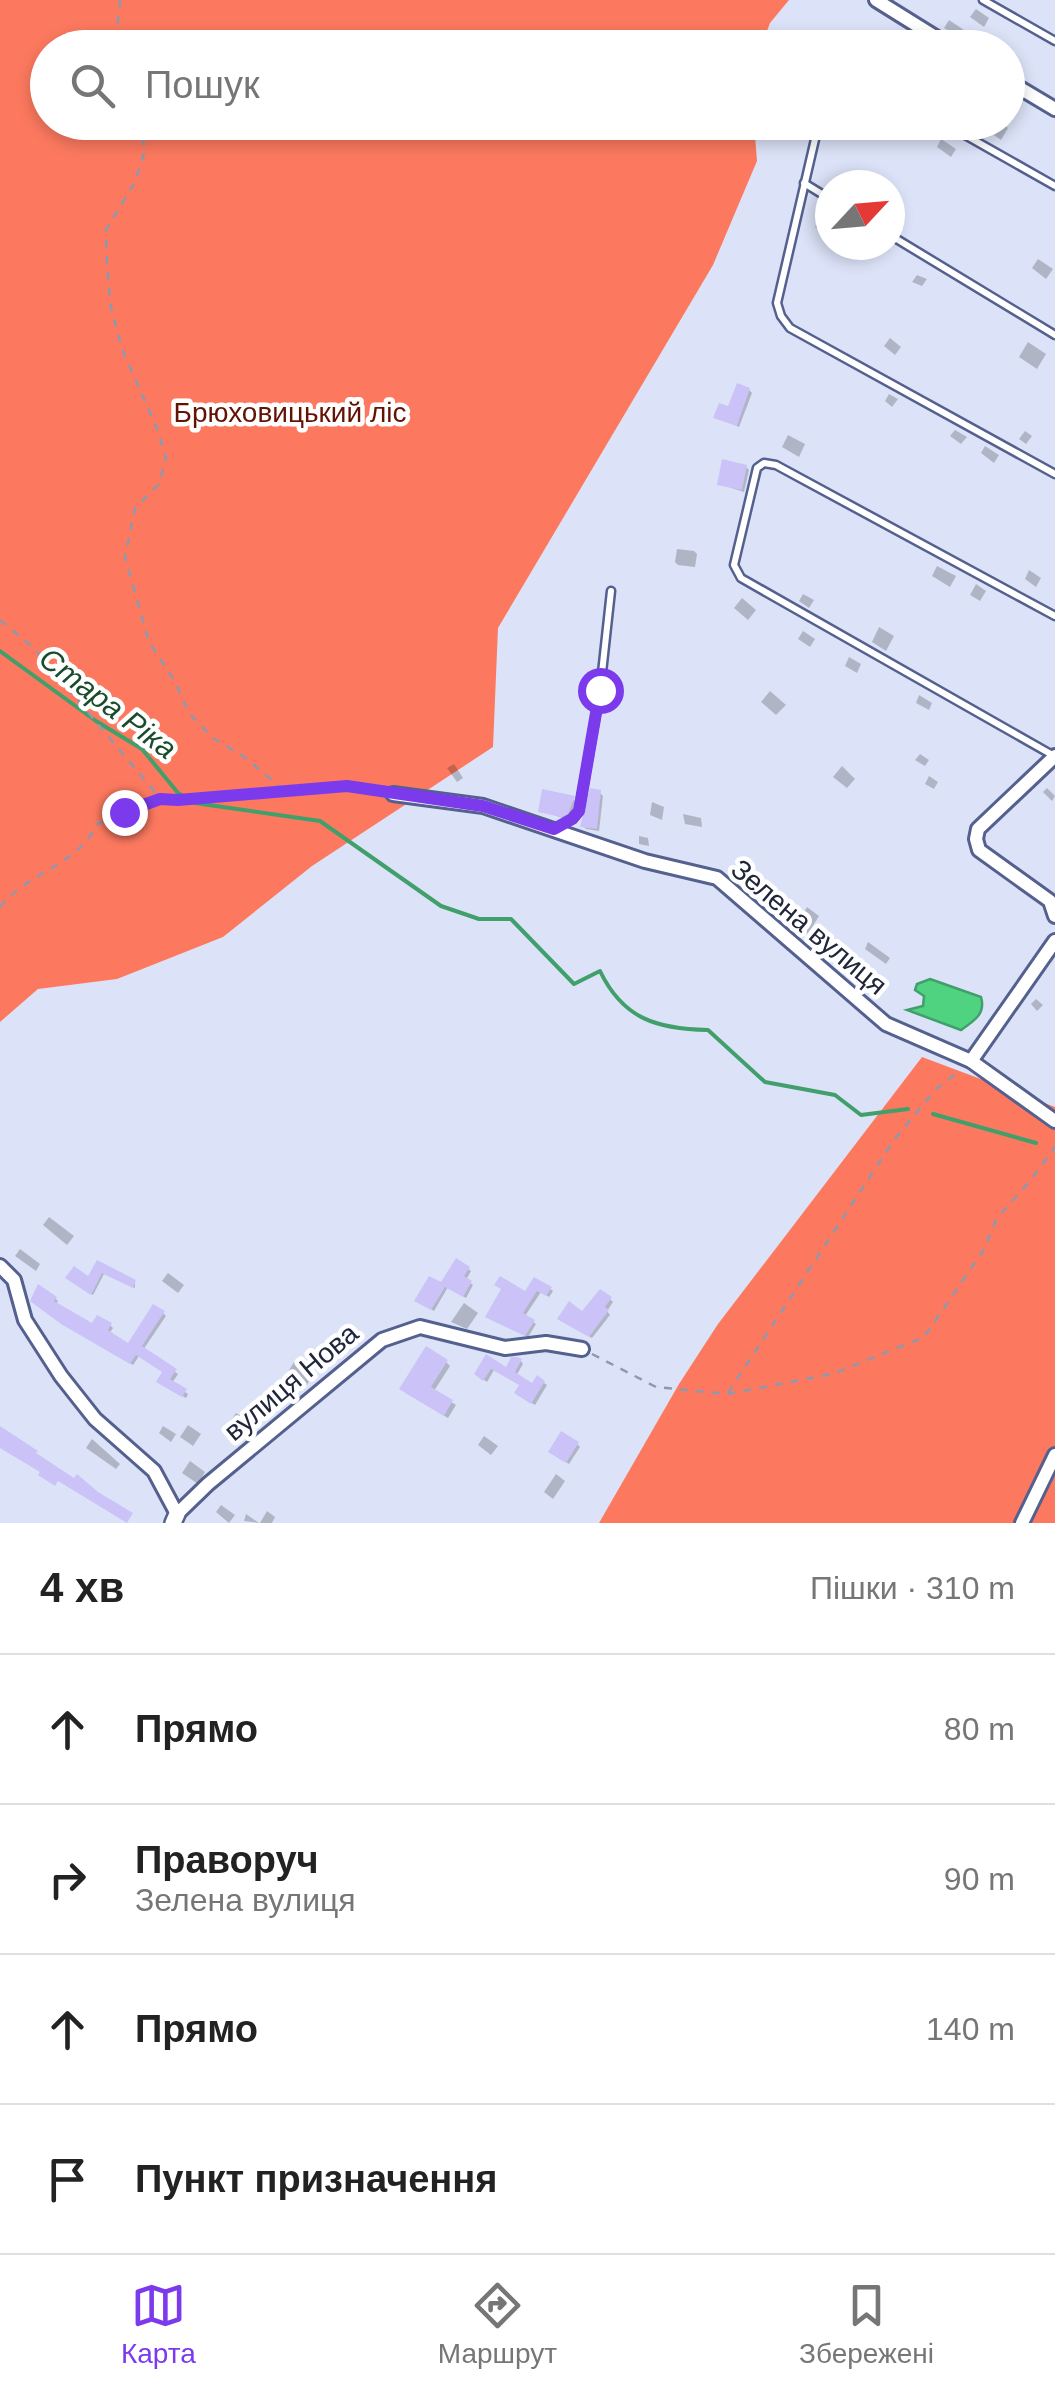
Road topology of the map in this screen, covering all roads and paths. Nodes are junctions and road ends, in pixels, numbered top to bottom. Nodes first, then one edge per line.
1 (120, 0) edge
2 (876, 0) edge
3 (983, 0) edge
4 (117, 30) edge
5 (924, 30) edge
6 (1055, 42) edge
7 (1025, 91) edge
8 (1055, 109) edge
9 (143, 140) edge
10 (815, 140) edge
11 (974, 140) edge
12 (804, 183) junction
13 (1055, 186) edge
14 (815, 190) edge
15 (905, 244) edge
16 (1055, 335) edge
17 (1055, 474) edge
18 (611, 591) dead end
19 (1055, 616) edge
20 (0, 620) edge
21 (1055, 756) edge
22 (284, 790) junction
23 (393, 794) joint
24 (160, 799) junction
25 (554, 829) junction
26 (0, 908) edge
27 (1055, 916) edge
28 (1055, 942) edge
29 (972, 1061) junction
30 (1055, 1120) edge
31 (1055, 1147) edge
32 (0, 1266) edge
33 (582, 1349) joint
34 (727, 1394) junction
35 (1055, 1454) edge
36 (175, 1518) edge
37 (1022, 1523) edge

1 - 4 path
2 - 5 street
3 - 6 lane
7 - 8 street
9 - 22 path
10 - 12 lane
11 - 13 lane
12 - 14 lane
12 - 17 lane
15 - 16 lane
18 - 25 lane
19 - 21 lane
20 - 24 path
21 - 27 street
22 - 23 path
22 - 24 path
23 - 25 street, Зелена вулиця
24 - 26 path
25 - 29 street, Зелена вулиця
28 - 29 street
29 - 30 street, Зелена вулиця
29 - 34 path
31 - 34 path
32 - 36 street
33 - 34 path
33 - 36 street, вулиця Нова
35 - 37 street

